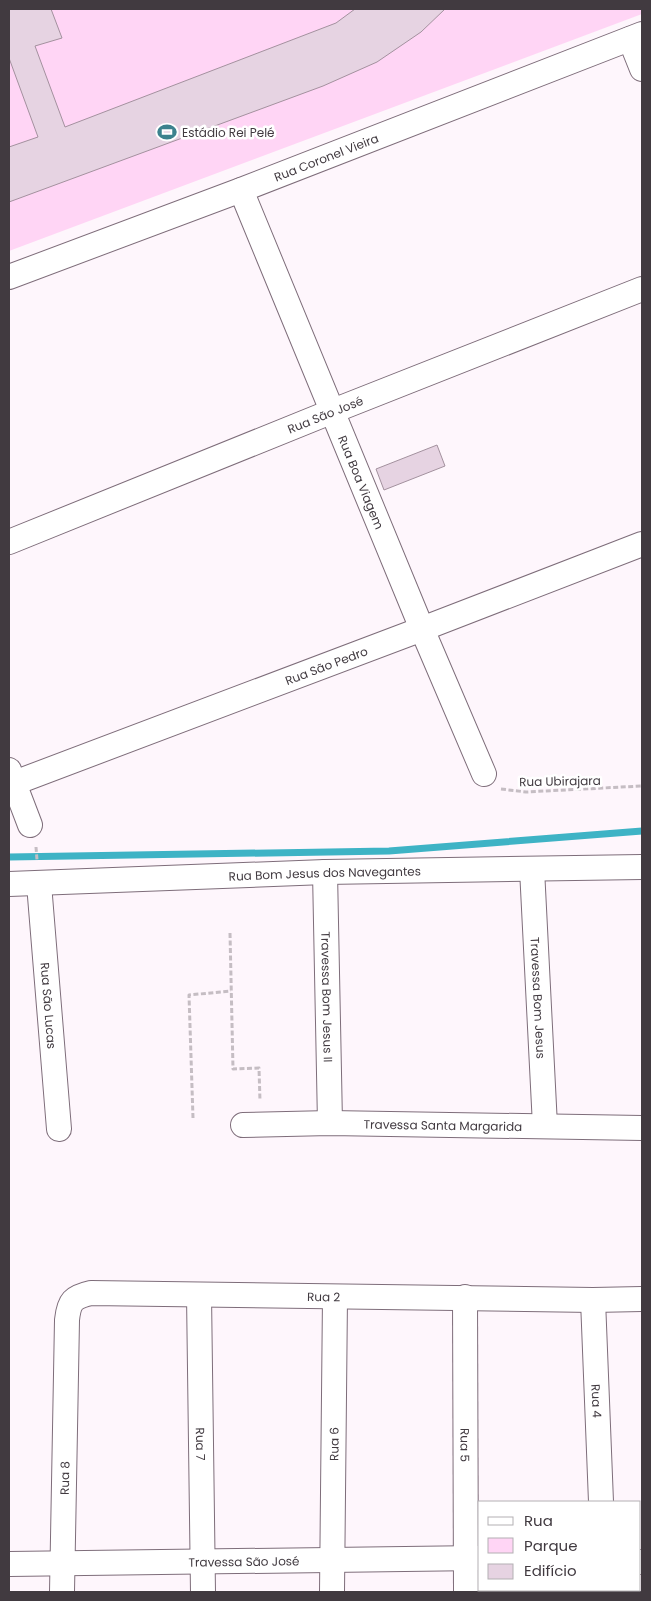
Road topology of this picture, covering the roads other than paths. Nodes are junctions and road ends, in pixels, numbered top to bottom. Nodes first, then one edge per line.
1 (636, 37) edge
2 (642, 69) edge
3 (242, 190) junction
4 (9, 277) edge
5 (642, 289) edge
6 (334, 411) junction
7 (9, 542) edge
8 (642, 544) edge
9 (422, 629) junction
10 (484, 774) road end
11 (10, 779) edge
12 (33, 836) road end
13 (642, 867) edge
14 (532, 869) junction
15 (325, 872) junction
16 (38, 874) junction
17 (9, 884) edge
18 (330, 1123) junction
19 (252, 1124) road end
20 (545, 1126) junction
21 (59, 1128) dead end
22 (642, 1128) edge
23 (199, 1295) junction
24 (335, 1297) junction
25 (465, 1297) junction
26 (642, 1298) edge
27 (593, 1300) junction
28 (66, 1364) joint
29 (601, 1501) edge
30 (473, 1558) edge
31 (332, 1560) junction
32 (203, 1561) junction
33 (62, 1563) junction
34 (9, 1564) edge
35 (62, 1592) edge
36 (203, 1592) edge
37 (332, 1592) edge
38 (466, 1592) edge

1 - 2 street
1 - 3 street, Rua Coronel Vieira
3 - 4 street, Rua Coronel Vieira
3 - 6 street, Rua Boa Viagem
5 - 6 street, Rua São José
6 - 7 street, Rua São José
6 - 9 street, Rua Boa Viagem
8 - 9 street, Rua São Pedro
9 - 10 street, Rua Boa Viagem
9 - 11 street, Rua São Pedro
11 - 12 street
13 - 14 street, Rua Bom Jesus dos Navegantes
14 - 15 street, Rua Bom Jesus dos Navegantes
14 - 20 street, Travessa Bom Jesus
15 - 16 street, Rua Bom Jesus dos Navegantes
15 - 18 street, Travessa Bom Jesus II
16 - 17 street, Rua Bom Jesus dos Navegantes
16 - 21 street, Rua São Lucas
18 - 19 street, Travessa Santa Margarida
18 - 20 street, Travessa Santa Margarida
20 - 22 street, Travessa Santa Margarida
23 - 24 street, Rua 2
23 - 28 street, Rua 2
23 - 32 street, Rua 7
24 - 25 street, Rua 2
24 - 31 street, Rua 6
25 - 27 street, Rua 2
25 - 30 street, Rua 5
26 - 27 street, Rua 2
27 - 29 street, Rua 4
28 - 33 street, Rua 8
30 - 31 street, Travessa São José
30 - 38 street, Rua 5
31 - 32 street, Travessa São José
31 - 37 street, Rua 6
32 - 33 street, Travessa São José
32 - 36 street, Rua 7
33 - 34 street, Travessa São José
33 - 35 street, Rua 8

